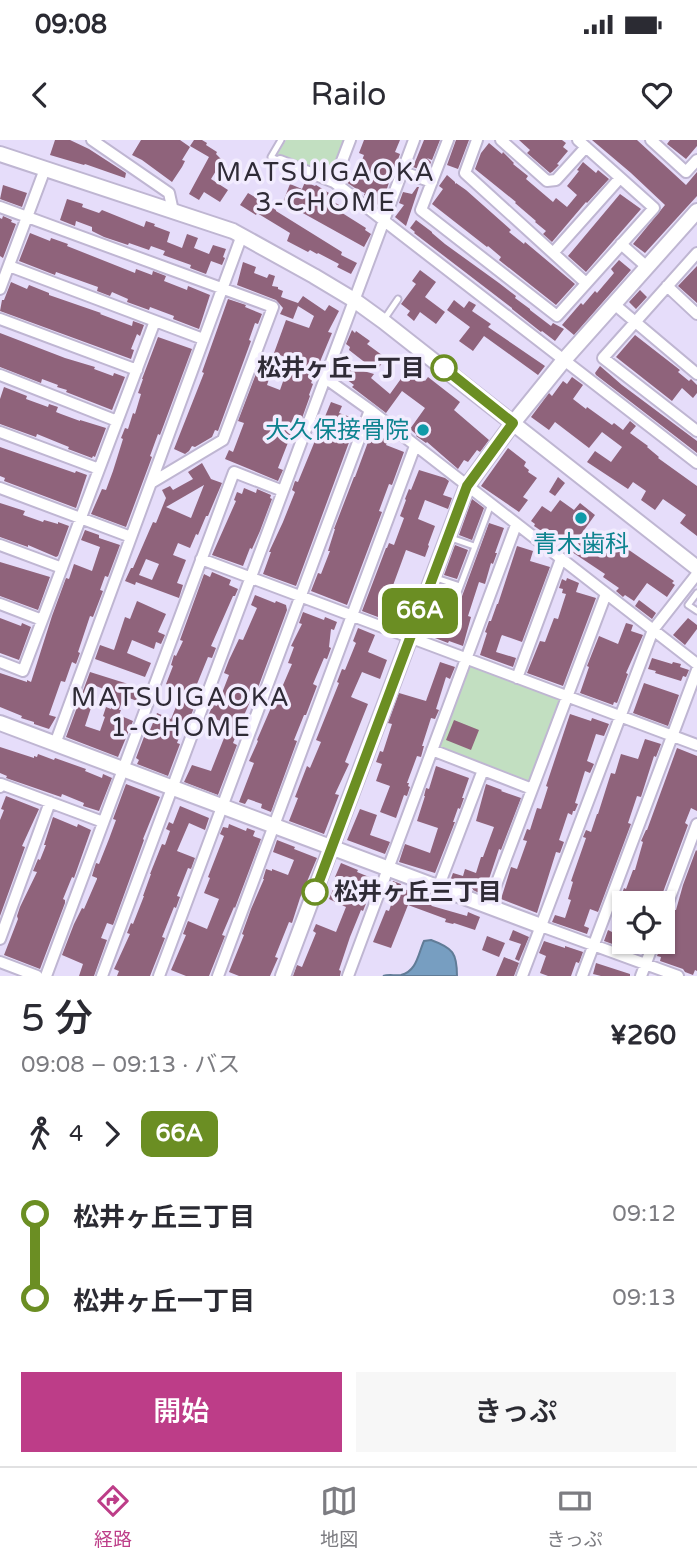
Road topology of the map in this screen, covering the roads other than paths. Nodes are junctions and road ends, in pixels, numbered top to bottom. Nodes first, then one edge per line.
1 (92, 140) edge
2 (281, 140) edge
3 (350, 140) edge
4 (414, 140) edge
5 (448, 140) edge
6 (477, 140) edge
7 (501, 140) edge
8 (652, 140) edge
9 (582, 144) edge
10 (0, 154) edge
11 (697, 160) edge
12 (280, 161) joint
13 (45, 169) junction
14 (402, 172) junction
15 (620, 178) junction
16 (334, 182) junction
17 (432, 182) junction
18 (0, 207) edge
19 (173, 211) junction
20 (27, 217) junction
21 (384, 220) junction
22 (694, 221) edge
23 (242, 235) junction
24 (621, 244) junction
25 (553, 253) junction
26 (696, 256) edge
27 (9, 266) junction
28 (647, 267) junction
29 (586, 283) junction
30 (667, 286) junction
31 (0, 289) edge
32 (222, 289) junction
33 (398, 299) dead end
34 (354, 300) junction
35 (614, 304) junction
36 (697, 314) edge
37 (0, 319) edge
38 (155, 321) junction
39 (383, 321) junction
40 (635, 323) junction
41 (203, 340) junction
42 (564, 360) junction
43 (136, 370) junction
44 (697, 374) edge
45 (0, 375) edge
46 (326, 378) junction
47 (370, 410) junction
48 (117, 421) junction
49 (513, 423) junction
50 (697, 431) edge
51 (0, 432) edge
52 (415, 446) junction
53 (697, 463) edge
54 (99, 469) junction
55 (150, 483) junction
56 (467, 486) junction
57 (0, 488) edge
58 (283, 492) junction
59 (491, 504) junction
60 (81, 518) junction
61 (516, 525) junction
62 (131, 537) junction
63 (448, 537) junction
64 (0, 545) edge
65 (474, 546) junction
66 (201, 559) junction
67 (561, 559) junction
68 (62, 568) junction
69 (697, 568) edge
70 (697, 574) edge
71 (433, 577) junction
72 (251, 578) junction
73 (460, 586) junction
74 (697, 593) edge
75 (606, 594) junction
76 (300, 596) junction
77 (0, 604) edge
78 (697, 611) edge
79 (419, 615) junction
80 (352, 616) junction
81 (42, 620) junction
82 (653, 630) junction
83 (410, 638) junction
84 (466, 659) junction
85 (0, 662) edge
86 (697, 664) edge
87 (697, 670) edge
88 (517, 678) junction
89 (567, 696) junction
90 (620, 716) junction
91 (0, 723) edge
92 (673, 736) junction
93 (55, 744) junction
94 (697, 745) edge
95 (432, 750) junction
96 (123, 769) junction
97 (483, 770) junction
98 (0, 787) edge
99 (173, 788) junction
100 (532, 789) junction
101 (50, 802) junction
102 (222, 807) junction
103 (103, 822) junction
104 (697, 824) edge
105 (274, 826) junction
106 (331, 848) junction
107 (388, 869) junction
108 (438, 888) junction
109 (672, 891) edge
110 (488, 906) junction
111 (541, 926) junction
112 (0, 939) edge
113 (593, 945) junction
114 (649, 954) edge
115 (0, 962) edge
116 (645, 965) junction
117 (37, 976) edge
118 (46, 976) edge
119 (102, 976) edge
120 (159, 976) edge
121 (218, 976) edge
122 (283, 976) edge
123 (348, 976) edge
124 (523, 976) edge
125 (582, 976) edge
126 (641, 976) edge
127 (678, 976) edge

1 - 19 street
2 - 12 lane
3 - 16 street
4 - 14 street
5 - 17 street
6 - 25 street
7 - 9 street
8 - 11 street
9 - 15 street
10 - 13 street
12 - 16 street
13 - 19 street
13 - 20 street
14 - 17 street
14 - 21 street
15 - 24 street
15 - 25 street
16 - 21 street
17 - 29 street
18 - 20 street
19 - 23 street
20 - 27 street
20 - 32 street
21 - 34 street
21 - 42 street
22 - 28 street
23 - 32 street
23 - 34 street
24 - 28 street
24 - 29 street
25 - 29 street
26 - 30 street
27 - 31 street
27 - 38 street
28 - 35 street
30 - 36 street
30 - 40 street
32 - 41 street
32 - 55 street
33 - 39 lane
34 - 39 street
34 - 46 street
35 - 40 street
35 - 42 street
37 - 43 street
38 - 41 street
38 - 43 street
39 - 49 street
40 - 44 street
40 - 50 street
41 - 55 street
42 - 49 street
42 - 53 street
43 - 48 street
45 - 48 street
46 - 47 street
46 - 58 street
47 - 52 street
47 - 76 street
48 - 54 street
49 - 56 street
49 - 69 street
51 - 54 street
52 - 56 street
52 - 80 street
54 - 60 street
55 - 62 street
56 - 59 street
56 - 63 street
57 - 60 street
58 - 66 street
58 - 72 street
59 - 61 street
59 - 65 lane
60 - 62 street
60 - 68 street
61 - 67 street
61 - 84 street
62 - 93 street
63 - 65 lane
63 - 71 street
64 - 68 street
65 - 73 lane
66 - 72 street
66 - 96 street
67 - 75 street
67 - 88 street
68 - 81 street
70 - 82 street
71 - 73 lane
71 - 79 street
72 - 76 street
72 - 99 street
73 - 79 lane
74 - 78 lane
75 - 82 street
75 - 89 street
76 - 80 street
76 - 102 street
77 - 81 street
79 - 83 street
80 - 83 street
80 - 105 street
81 - 85 street
82 - 86 street
82 - 90 street
83 - 84 street
83 - 106 street
84 - 88 street
84 - 95 street
87 - 92 street
88 - 89 street
89 - 90 street
89 - 100 street
90 - 92 street
90 - 111 street
91 - 93 street
92 - 94 street
92 - 113 street
93 - 96 street
95 - 97 street
95 - 107 street
96 - 99 street
96 - 103 street
97 - 100 street
97 - 108 street
98 - 101 street
99 - 102 street
99 - 119 street
100 - 110 street
101 - 103 street
101 - 112 street
102 - 105 street
102 - 120 street
103 - 118 street
104 - 109 street
105 - 106 street
105 - 121 street
106 - 107 street
106 - 122 street
107 - 108 street
107 - 123 street
108 - 110 street
110 - 111 street
111 - 113 street
111 - 124 street
113 - 116 street
113 - 125 street
114 - 116 street
115 - 117 street
116 - 126 street
116 - 127 street

